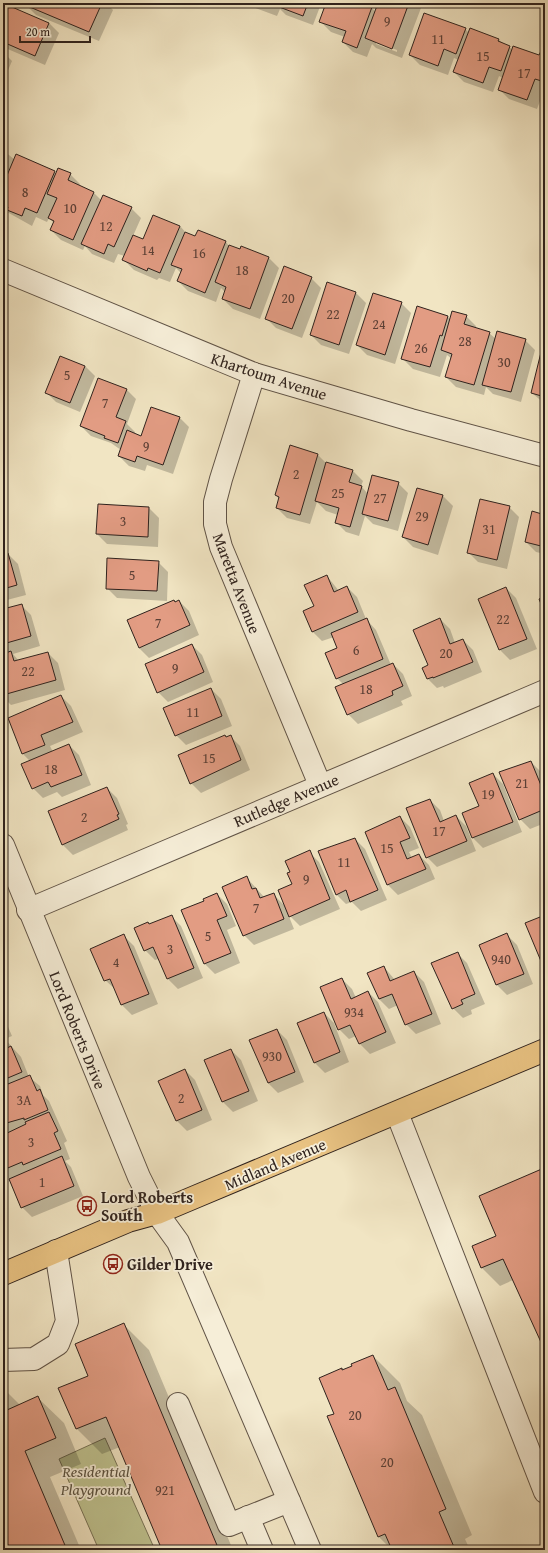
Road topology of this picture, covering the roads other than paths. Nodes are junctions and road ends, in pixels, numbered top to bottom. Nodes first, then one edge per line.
1 (3, 270) edge
2 (254, 374) junction
3 (545, 456) edge
4 (545, 691) edge
5 (320, 785) junction
6 (3, 846) edge
7 (28, 910) junction
8 (545, 1050) edge
9 (398, 1113) junction
10 (157, 1213) junction
11 (56, 1251) junction
12 (3, 1274) edge
13 (3, 1360) edge
14 (178, 1404) dead end
15 (545, 1492) edge
16 (289, 1501) junction
17 (248, 1517) junction
18 (262, 1550) edge
19 (310, 1550) edge

1 - 2 street, Khartoum Avenue
2 - 3 street, Khartoum Avenue
2 - 5 street, Maretta Avenue
4 - 5 street, Rutledge Avenue
5 - 7 street, Rutledge Avenue
6 - 7 street, Lord Roberts Drive
7 - 10 street, Lord Roberts Drive
8 - 9 main road, Midland Avenue
9 - 10 main road, Midland Avenue
9 - 15 street
10 - 11 main road, Midland Avenue
10 - 16 street
11 - 12 main road, Midland Avenue
11 - 13 street
14 - 17 street
16 - 17 street
16 - 19 street
17 - 18 street

